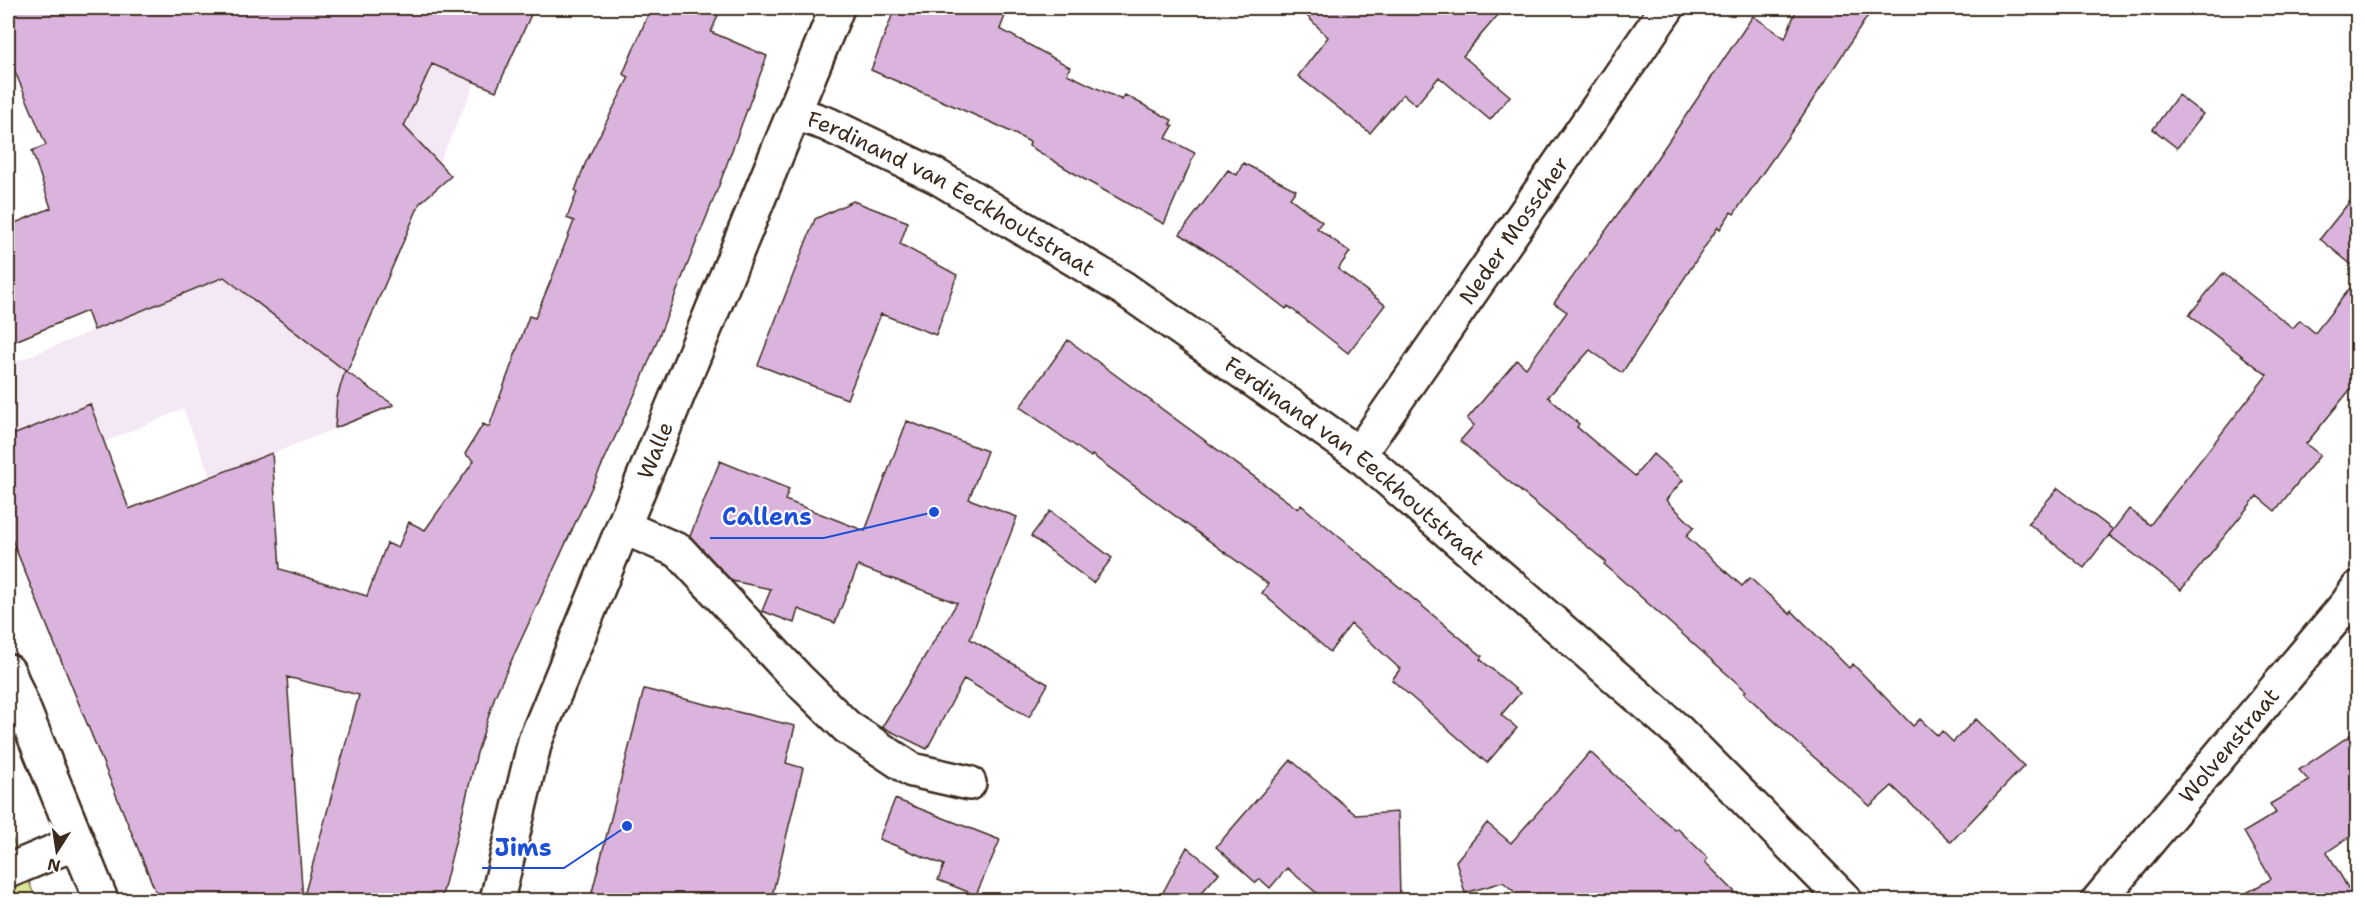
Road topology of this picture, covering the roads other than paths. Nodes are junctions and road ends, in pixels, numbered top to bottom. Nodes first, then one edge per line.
1 (837, 8) edge
2 (1667, 8) edge
3 (795, 113) junction
4 (1359, 454) junction
5 (623, 526) junction
6 (2358, 588) edge
7 (8, 671) edge
8 (969, 783) dead end
9 (77, 842) junction
10 (8, 871) edge
11 (101, 900) edge
12 (497, 900) edge
13 (1845, 900) edge
14 (2099, 900) edge

1 - 3 street, Walle
2 - 4 street, Neder Mosscher
3 - 4 street, Ferdinand van Eeckhoutstraat
3 - 5 street, Walle
4 - 13 street, Ferdinand van Eeckhoutstraat
5 - 8 street
5 - 12 street, Walle
6 - 14 street, Wolvenstraat
7 - 9 street
9 - 10 street
9 - 11 street

